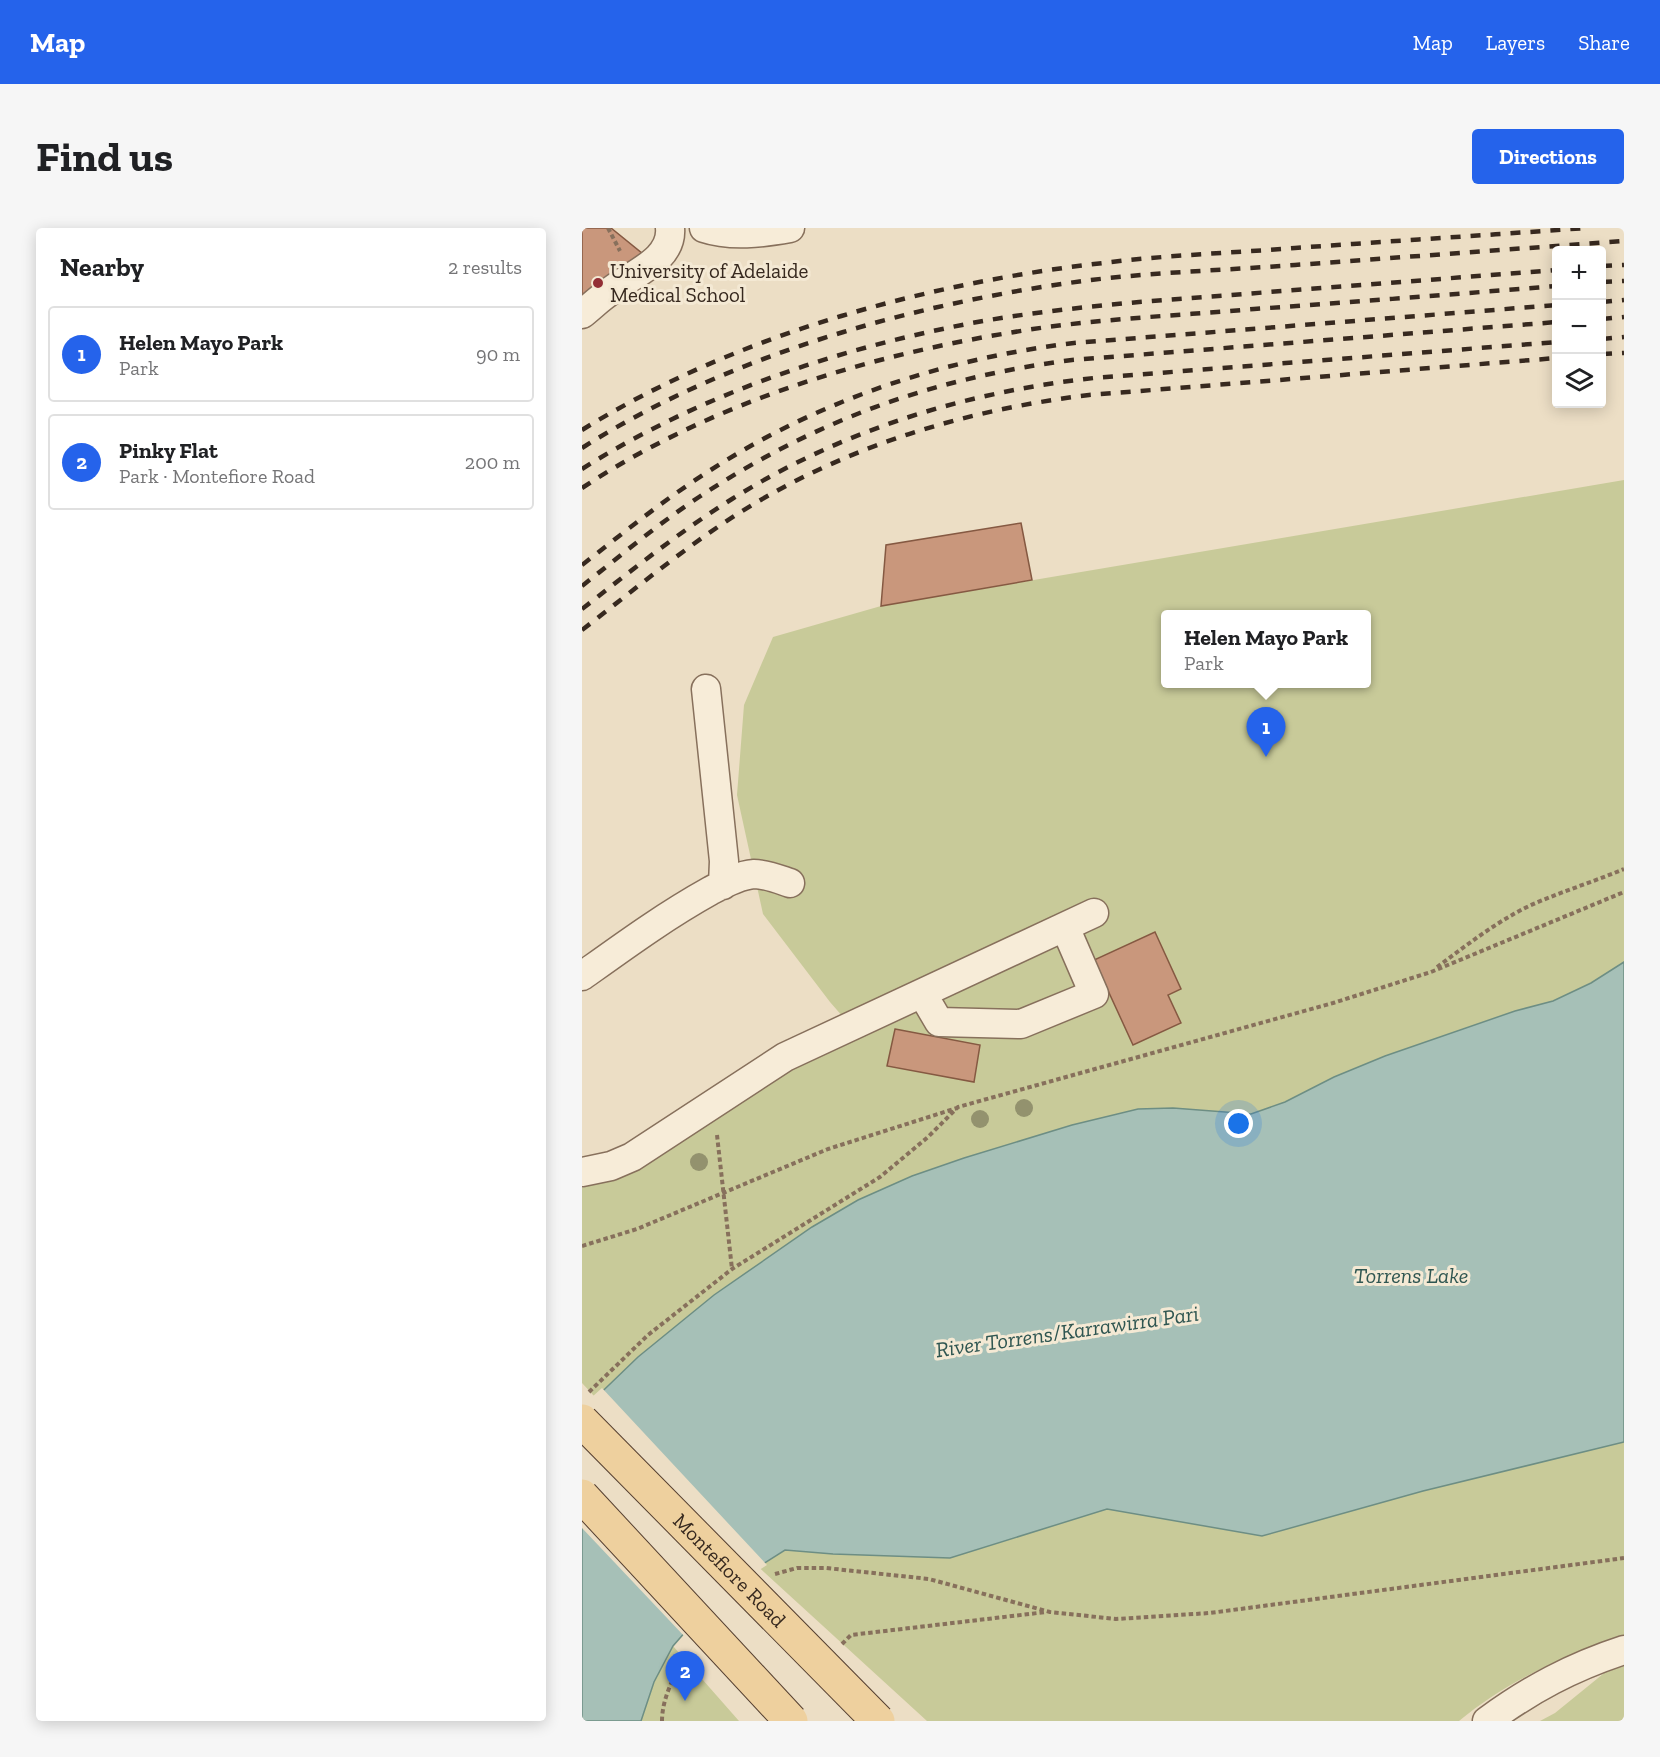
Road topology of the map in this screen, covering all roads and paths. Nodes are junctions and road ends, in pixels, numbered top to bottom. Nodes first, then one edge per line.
1 (670, 228) edge
2 (704, 228) edge
3 (790, 228) edge
4 (582, 314) edge
5 (706, 689) dead end
6 (1624, 869) edge
7 (790, 883) dead end
8 (723, 885) junction
9 (1624, 892) edge
10 (1094, 913) dead end
11 (1065, 927) junction
12 (1431, 972) junction
13 (582, 976) edge
14 (922, 993) junction
15 (713, 1105) junction
16 (958, 1107) junction
17 (582, 1172) edge
18 (725, 1192) junction
19 (582, 1246) edge
20 (732, 1269) junction
21 (582, 1399) edge
22 (582, 1421) edge
23 (582, 1496) edge
24 (1624, 1558) edge
25 (771, 1575) dead end
26 (1050, 1612) junction
27 (693, 1650) dead end
28 (1624, 1650) edge
29 (821, 1662) junction
30 (662, 1721) edge
31 (791, 1721) edge
32 (878, 1721) edge
33 (1487, 1721) edge

1 - 4 street
2 - 3 street
5 - 8 street
6 - 12 path
7 - 8 street
8 - 13 street
9 - 12 path
10 - 11 street
11 - 14 street
11 - 14 street
12 - 16 path
14 - 15 street
15 - 17 street
15 - 18 path
16 - 18 path
16 - 20 path
18 - 19 path
18 - 20 path
20 - 21 path
22 - 29 main road, Montefiore Road, bridge
23 - 31 main road, bridge
24 - 26 path
25 - 26 path
26 - 29 path
27 - 30 path
28 - 33 street
29 - 32 main road, Montefiore Road, bridge

